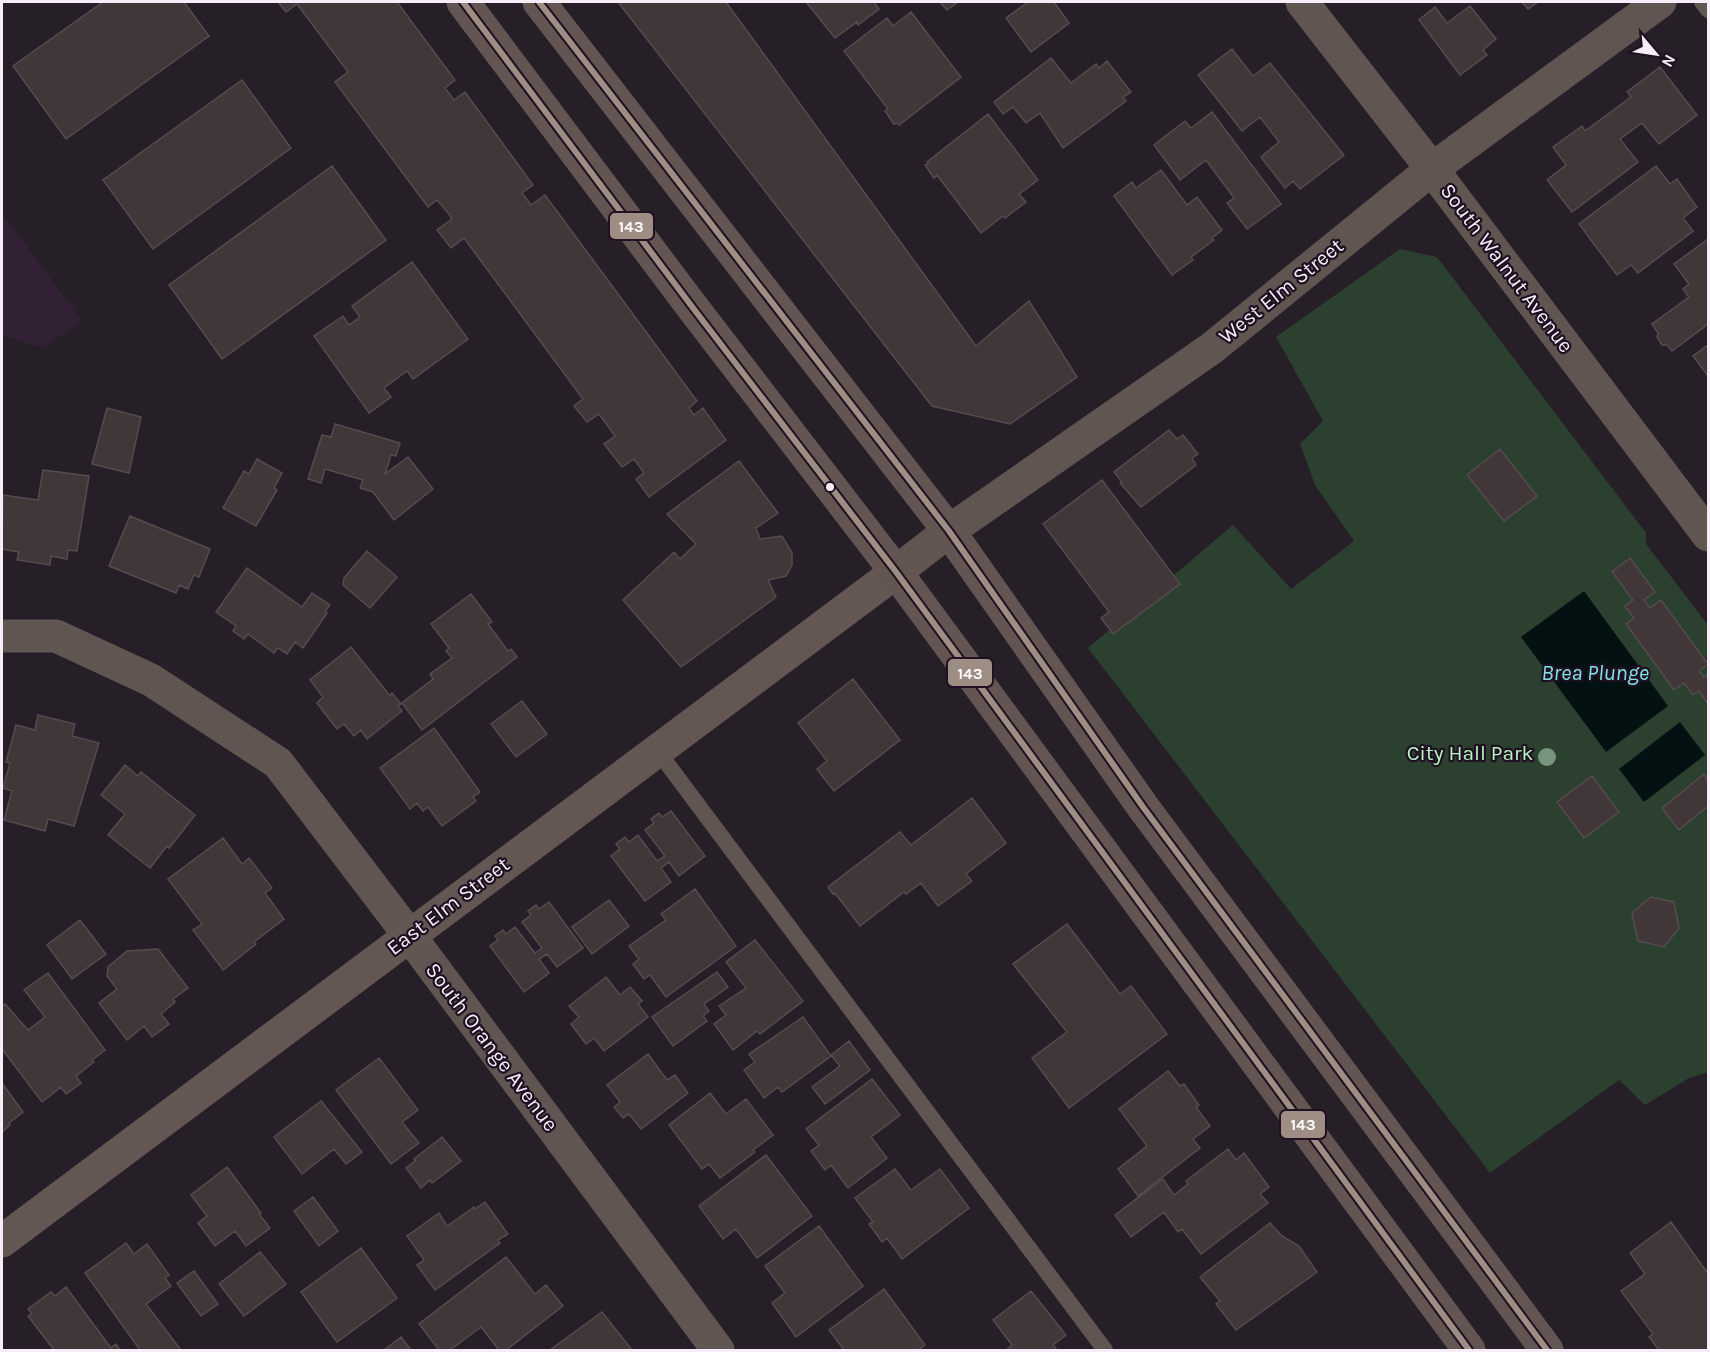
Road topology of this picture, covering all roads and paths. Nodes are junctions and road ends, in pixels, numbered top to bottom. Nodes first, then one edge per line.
1 (464, 2) edge
2 (539, 2) edge
3 (1302, 2) edge
4 (1660, 2) edge
5 (1702, 2) edge
6 (1708, 10) edge
7 (1432, 169) junction
8 (949, 531) junction
9 (1708, 536) edge
10 (896, 573) junction
11 (2, 636) edge
12 (657, 750) junction
13 (409, 935) junction
14 (2, 1241) edge
15 (718, 1350) edge
16 (1105, 1350) edge
17 (1469, 1350) edge
18 (1548, 1350) edge

1 - 10 main road
2 - 8 main road
3 - 7 street, South Walnut Avenue
4 - 7 street, West Elm Street
5 - 6 lane
7 - 8 street, West Elm Street
7 - 9 street, South Walnut Avenue
8 - 10 street, West Elm Street
8 - 18 main road
10 - 12 street, East Elm Street
10 - 17 main road
11 - 13 street, South Orange Avenue
12 - 13 street, East Elm Street
12 - 16 lane
13 - 14 street, East Elm Street
13 - 15 street, South Orange Avenue

